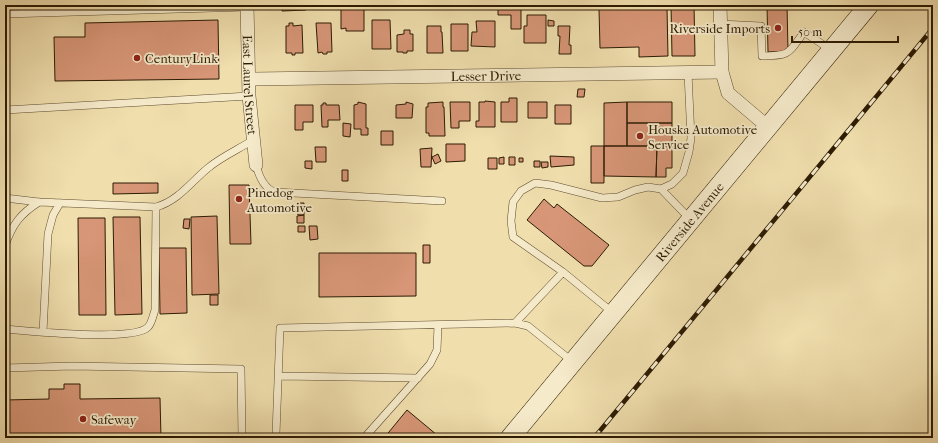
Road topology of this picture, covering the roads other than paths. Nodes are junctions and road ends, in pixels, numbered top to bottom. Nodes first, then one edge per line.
1 (720, 5) edge
2 (869, 5) edge
3 (247, 6) edge
4 (5, 14) edge
5 (720, 24) junction
6 (831, 50) junction
7 (722, 72) junction
8 (688, 73) junction
9 (249, 79) junction
10 (249, 96) junction
11 (5, 110) edge
12 (768, 127) junction
13 (254, 140) junction
14 (256, 165) joint
15 (661, 189) junction
16 (5, 198) edge
17 (442, 201) dead end
18 (39, 202) junction
19 (60, 203) junction
20 (156, 207) junction
21 (691, 220) junction
22 (5, 246) edge
23 (563, 272) junction
24 (613, 313) junction
25 (515, 323) junction
26 (438, 325) junction
27 (5, 328) edge
28 (43, 332) junction
29 (573, 362) junction
30 (5, 368) edge
31 (278, 376) junction
32 (418, 378) junction
33 (242, 438) edge
34 (277, 438) edge
35 (364, 438) edge
36 (510, 438) edge

1 - 5 street
2 - 6 main road, Riverside Avenue
3 - 4 lane
3 - 9 street, East Laurel Street
5 - 6 lane
5 - 7 street
6 - 12 main road, Riverside Avenue
7 - 8 street, Lesser Drive
7 - 12 street
8 - 9 street, Lesser Drive
8 - 15 lane
9 - 10 street, East Laurel Street
10 - 11 lane
10 - 13 street, East Laurel Street
12 - 21 main road, Riverside Avenue
13 - 14 street, East Laurel Street
13 - 20 lane
14 - 17 lane
15 - 21 lane
15 - 23 lane
16 - 18 lane
18 - 19 lane
18 - 22 lane
19 - 20 lane
19 - 28 lane
20 - 28 lane
21 - 24 main road, Riverside Avenue
23 - 24 lane
23 - 25 lane
24 - 29 main road, Riverside Avenue
25 - 26 lane
25 - 29 lane
26 - 31 lane
26 - 32 lane
27 - 28 lane
29 - 36 main road, Riverside Avenue
30 - 33 lane
31 - 32 lane
31 - 34 lane
32 - 35 lane

